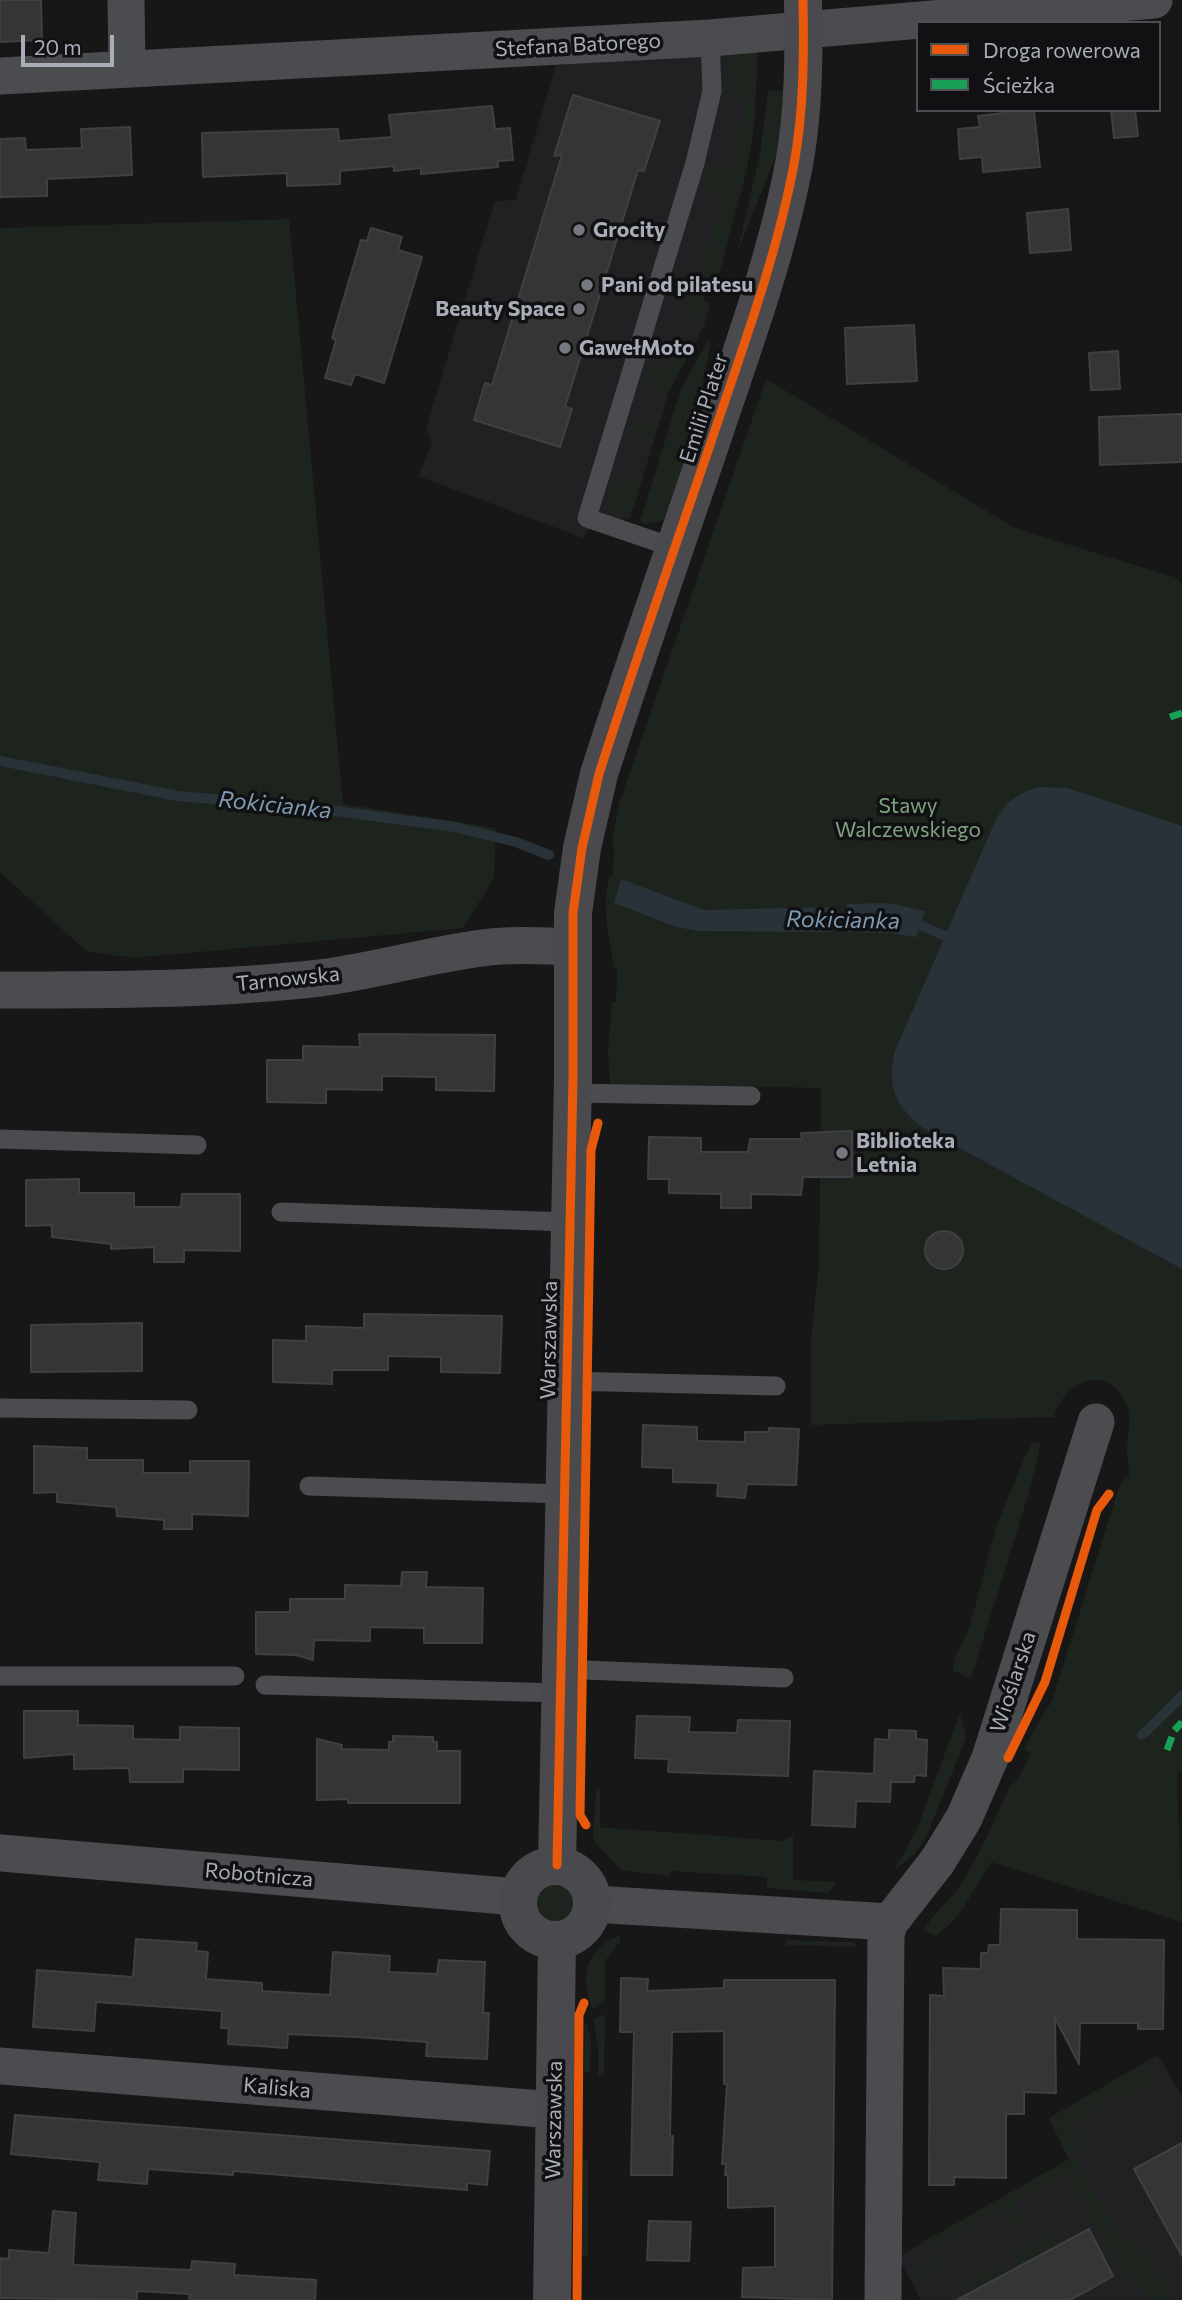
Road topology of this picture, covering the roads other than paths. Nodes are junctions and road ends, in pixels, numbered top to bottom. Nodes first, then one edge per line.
1 (126, 0) edge
2 (1154, 0) edge
3 (803, 15) edge
4 (710, 38) junction
5 (127, 67) junction
6 (0, 76) edge
7 (675, 548) junction
8 (588, 817) joint
9 (573, 947) junction
10 (0, 990) edge
11 (571, 1093) junction
12 (751, 1096) dead end
13 (0, 1139) edge
14 (197, 1145) dead end
15 (281, 1212) dead end
16 (569, 1222) junction
17 (566, 1381) junction
18 (776, 1387) dead end
19 (0, 1408) edge
20 (188, 1410) dead end
21 (1096, 1422) dead end
22 (309, 1486) dead end
23 (564, 1494) junction
24 (0, 1676) edge
25 (235, 1676) dead end
26 (784, 1678) dead end
27 (560, 1681) junction
28 (265, 1685) dead end
29 (0, 1853) edge
30 (557, 1866) junction
31 (517, 1897) junction
32 (593, 1904) junction
33 (890, 1922) junction
34 (557, 1940) junction
35 (0, 2066) edge
36 (554, 2110) junction
37 (552, 2300) edge
38 (883, 2300) edge

1 - 5 street
2 - 3 street, Stefana Batorego
3 - 4 street, Stefana Batorego
3 - 7 street, Emilii Plater
4 - 5 street, Stefana Batorego
4 - 7 lane
5 - 6 street, Stefana Batorego
7 - 8 street, Emilii Plater
8 - 9 street, Warszawska
9 - 10 street, Tarnowska
9 - 11 street, Warszawska
11 - 12 lane
11 - 16 street, Warszawska
13 - 14 lane
15 - 16 lane
16 - 17 street, Warszawska
17 - 18 lane
17 - 23 street, Warszawska
19 - 20 lane
21 - 33 street, Wioślarska
22 - 23 lane
23 - 27 street, Warszawska
24 - 25 lane
26 - 27 lane
27 - 28 lane
27 - 30 street, Warszawska
29 - 31 street, Robotnicza
30 - 31 street
30 - 32 street
31 - 34 street
32 - 33 street
32 - 34 street
33 - 38 street
34 - 36 street, Warszawska
35 - 36 street, Kaliska
36 - 37 street, Warszawska

